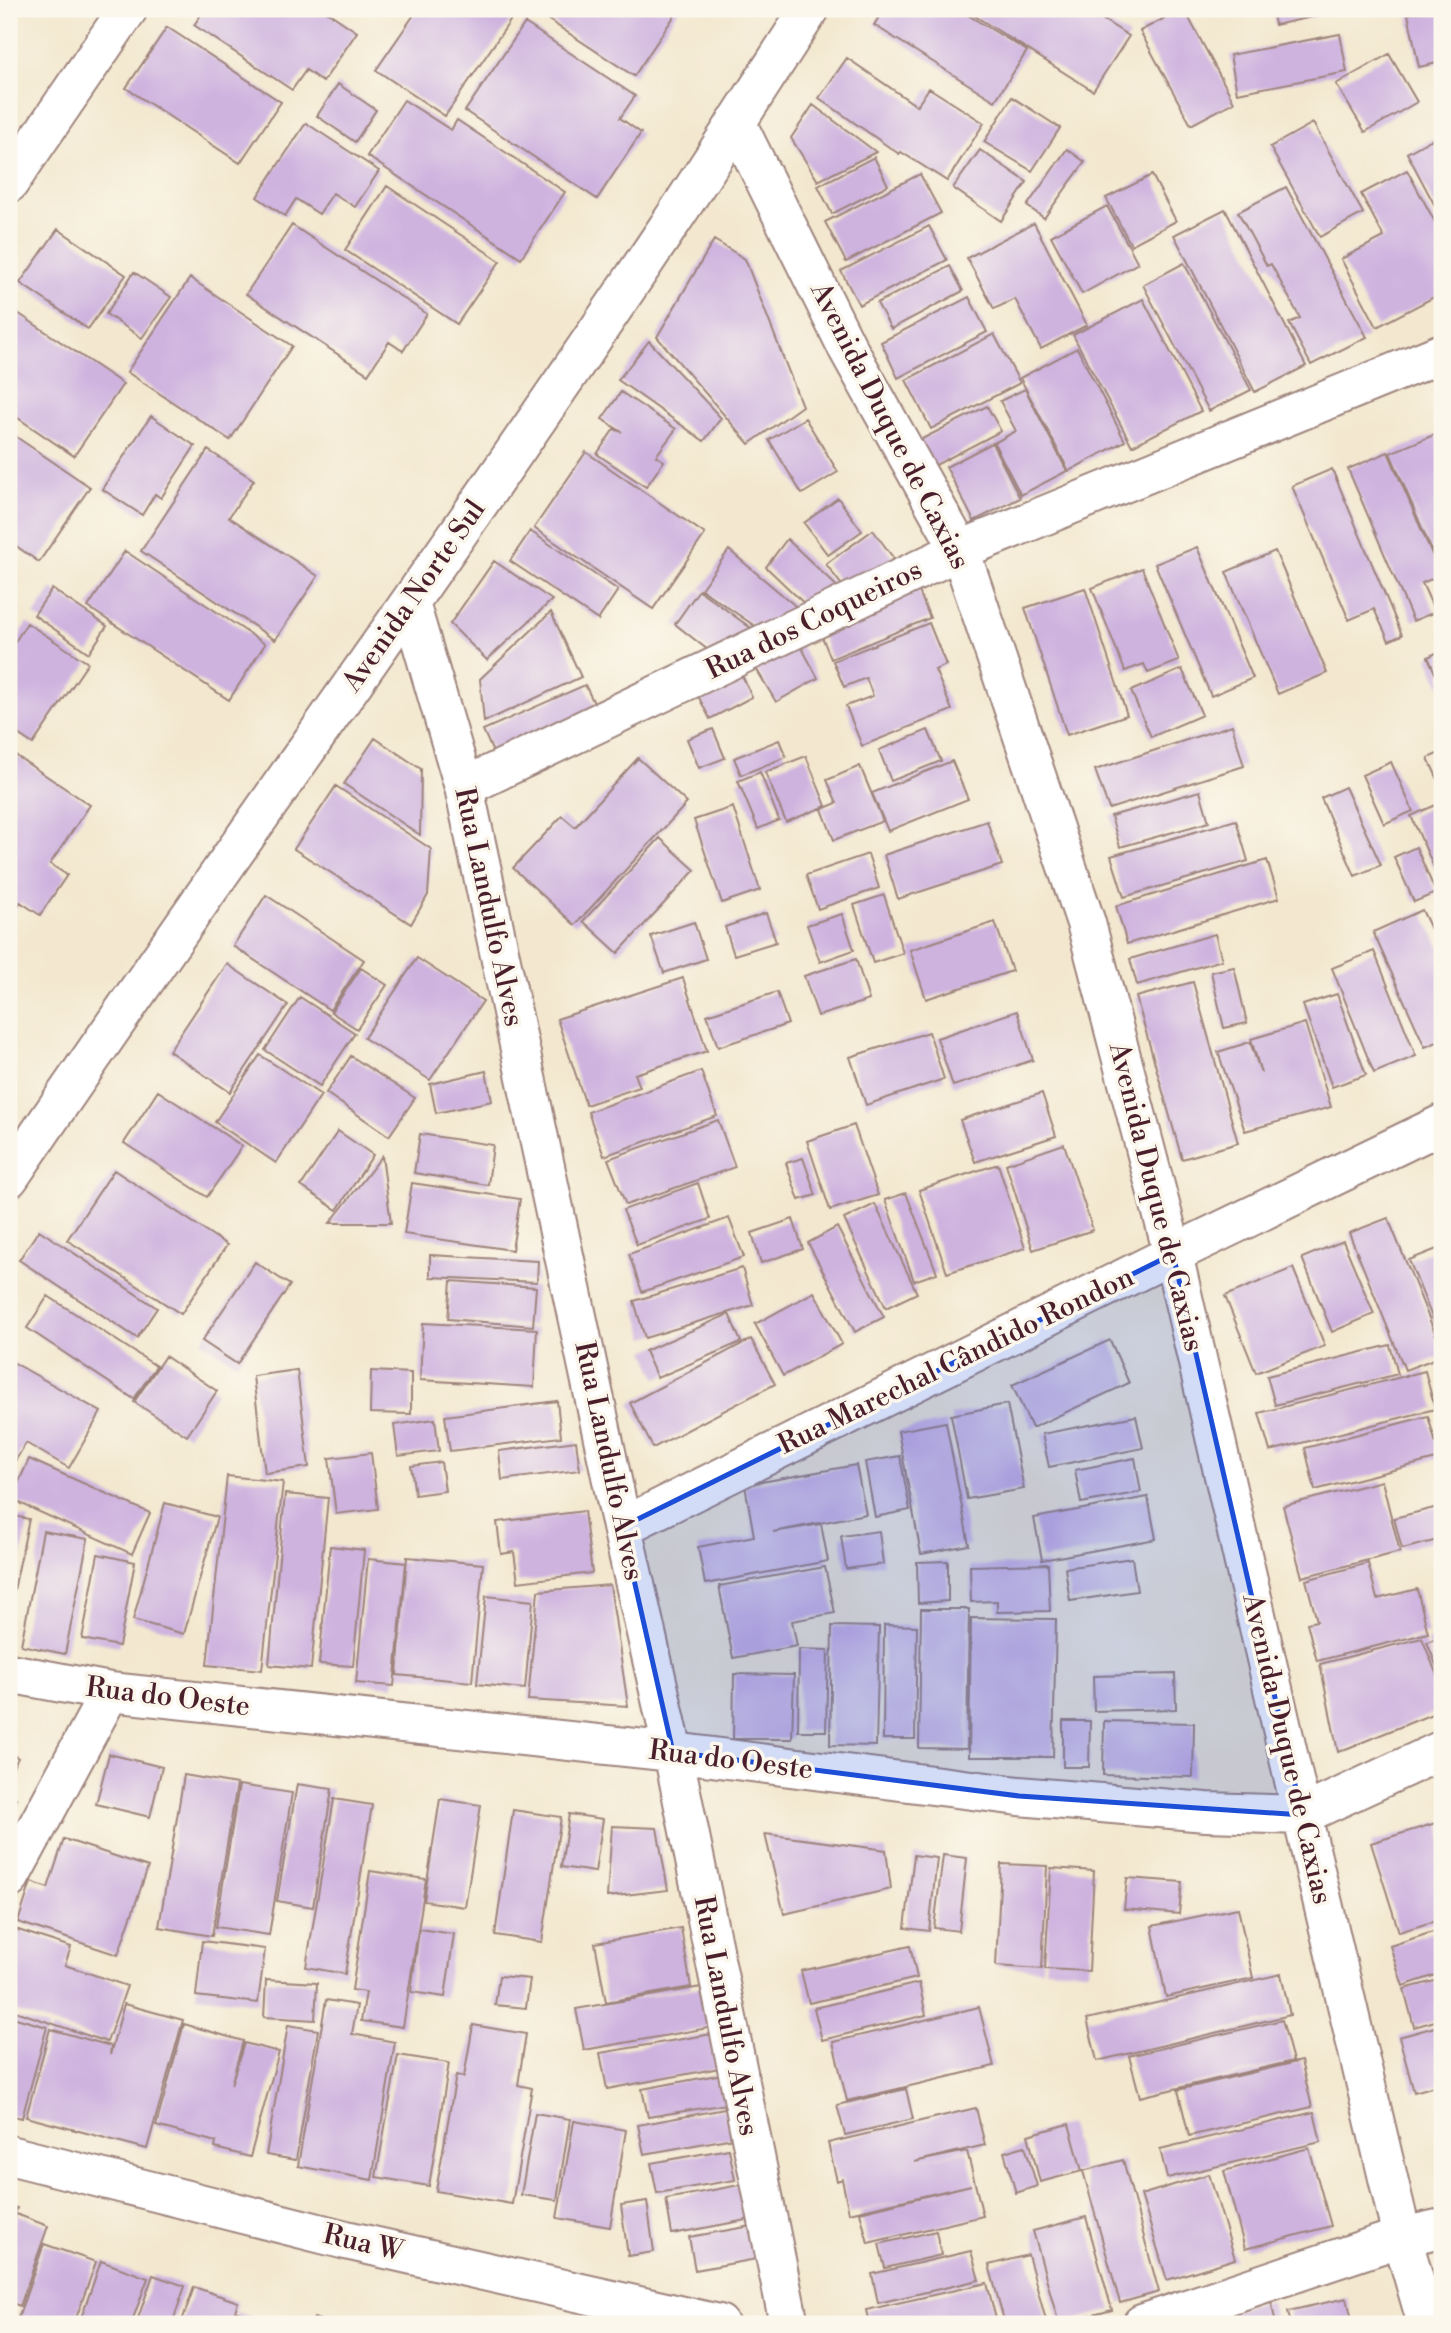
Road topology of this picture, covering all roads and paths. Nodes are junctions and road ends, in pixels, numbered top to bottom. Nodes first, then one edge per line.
1 (128, 9) edge
2 (810, 9) edge
3 (736, 122) junction
4 (9, 183) edge
5 (1442, 352) edge
6 (960, 550) junction
7 (410, 603) junction
8 (464, 787) junction
9 (1442, 1124) edge
10 (9, 1178) edge
11 (1173, 1254) junction
12 (622, 1527) junction
13 (9, 1673) edge
14 (110, 1692) junction
15 (1442, 1750) edge
16 (673, 1752) junction
17 (1301, 1815) junction
18 (9, 1879) edge
19 (9, 2155) edge
20 (1442, 2228) edge
21 (1402, 2237) junction
22 (719, 2324) edge
23 (789, 2324) edge
24 (1142, 2324) edge
25 (1427, 2324) edge

1 - 4 street
2 - 3 street, Avenida Norte Sul
3 - 6 street, Avenida Duque de Caxias
3 - 7 street, Avenida Norte Sul
5 - 6 street, Rua dos Coqueiros
6 - 8 street, Rua dos Coqueiros
6 - 11 street, Avenida Duque de Caxias
7 - 8 street, Rua Landulfo Alves
7 - 10 street, Avenida Norte Sul
8 - 12 street, Rua Landulfo Alves
9 - 11 street, Rua Marechal Cândido Rondon
11 - 12 street, Rua Marechal Cândido Rondon
11 - 17 street, Avenida Duque de Caxias
12 - 16 street, Rua Landulfo Alves
13 - 14 street, Rua do Oeste
14 - 16 street, Rua do Oeste
14 - 18 street
15 - 17 street, Rua do Oeste
16 - 17 street, Rua do Oeste
16 - 23 street, Rua Landulfo Alves
17 - 21 street, Avenida Duque de Caxias
19 - 22 street, Rua W
20 - 21 street
21 - 24 street
21 - 25 street, Avenida Duque de Caxias

